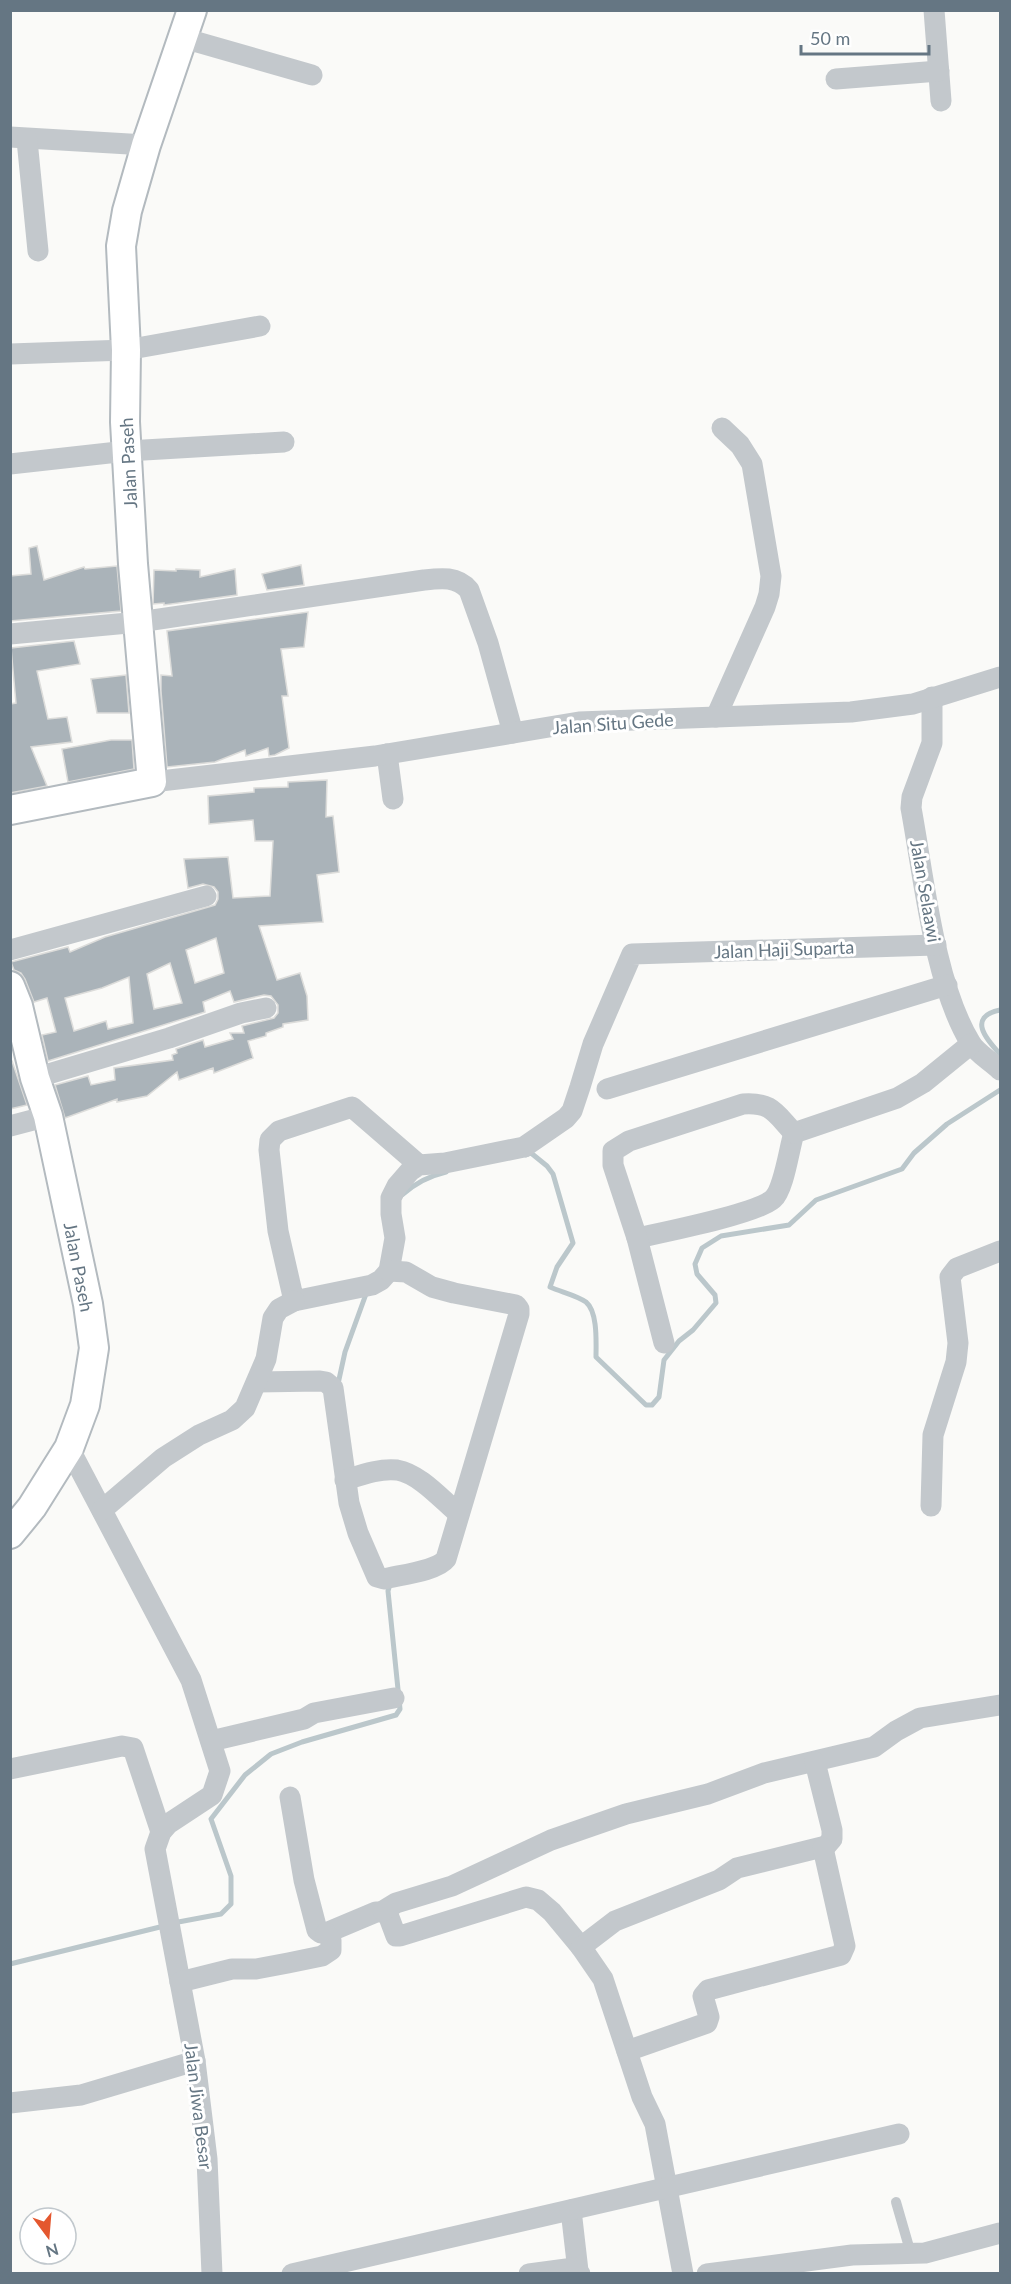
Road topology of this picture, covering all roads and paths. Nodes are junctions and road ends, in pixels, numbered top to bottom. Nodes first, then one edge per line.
1 (192, 10) edge
2 (934, 10) edge
3 (183, 39) junction
4 (939, 71) junction
5 (312, 75) dead end
6 (836, 79) dead end
7 (941, 101) dead end
8 (19, 139) edge
9 (146, 145) junction
10 (38, 251) dead end
11 (260, 326) dead end
12 (126, 350) junction
13 (10, 354) edge
14 (722, 428) dead end
15 (284, 442) dead end
16 (127, 451) junction
17 (10, 464) edge
18 (139, 622) junction
19 (10, 634) edge
20 (1000, 677) edge
21 (932, 697) junction
22 (716, 717) junction
23 (513, 733) junction
24 (387, 754) junction
25 (152, 782) junction
26 (393, 799) dead end
27 (10, 810) edge
28 (206, 896) dead end
29 (936, 945) junction
30 (10, 950) edge
31 (946, 985) junction
32 (10, 986) edge
33 (266, 1008) dead end
34 (970, 1044) junction
35 (997, 1067) edge
36 (35, 1078) junction
37 (607, 1089) dead end
38 (48, 1116) junction
39 (10, 1126) edge
40 (794, 1133) junction
41 (419, 1165) junction
42 (638, 1238) junction
43 (1000, 1251) edge
44 (393, 1271) junction
45 (294, 1301) junction
46 (664, 1343) dead end
47 (257, 1382) junction
48 (69, 1448) junction
49 (350, 1478) junction
50 (931, 1506) dead end
51 (102, 1510) junction
52 (459, 1514) junction
53 (10, 1534) edge
54 (394, 1698) dead end
55 (1000, 1705) edge
56 (212, 1741) junction
57 (815, 1762) junction
58 (10, 1769) edge
59 (290, 1797) dead end
60 (161, 1832) junction
61 (823, 1848) junction
62 (383, 1911) junction
63 (326, 1933) junction
64 (581, 1947) junction
65 (180, 1982) junction
66 (627, 2051) junction
67 (195, 2061) junction
68 (10, 2103) edge
69 (899, 2134) dead end
70 (666, 2188) junction
71 (896, 2202) dead end
72 (571, 2210) junction
73 (1000, 2233) edge
74 (911, 2254) junction
75 (802, 2267) edge
76 (579, 2272) edge
77 (212, 2274) edge
78 (292, 2274) edge
79 (529, 2274) edge
80 (683, 2274) edge
81 (707, 2274) edge

1 - 3 street, Jalan Paseh
2 - 4 street
3 - 5 street
3 - 9 street, Jalan Paseh
4 - 6 street
4 - 7 street
8 - 9 street
8 - 10 street
9 - 12 street, Jalan Paseh
11 - 12 street
12 - 13 street
12 - 16 street, Jalan Paseh
14 - 22 street
15 - 16 street
16 - 17 street
16 - 18 street, Jalan Paseh
18 - 19 street
18 - 23 street
18 - 25 street, Jalan Paseh
20 - 21 street, Jalan Situ Gede
21 - 22 street, Jalan Situ Gede
21 - 29 street, Jalan Selaawi
22 - 23 street, Jalan Situ Gede
23 - 24 street, Jalan Situ Gede
24 - 25 street, Jalan Situ Gede
24 - 26 street
25 - 27 street
28 - 30 street
29 - 31 street, Jalan Selaawi
29 - 41 street, Jalan Haji Suparta
31 - 34 street, Jalan Selaawi
31 - 37 street
32 - 36 street, Jalan Paseh
33 - 36 street
34 - 35 street, Jalan Selaawi
34 - 40 street
36 - 38 street, Jalan Paseh
38 - 39 street
38 - 48 street, Jalan Paseh
40 - 42 street
40 - 42 street
41 - 44 street
41 - 45 street
42 - 46 street
43 - 50 street
44 - 45 street
44 - 52 street
45 - 47 street
47 - 49 street
47 - 51 street
48 - 51 street
48 - 53 street, Jalan Paseh
49 - 52 street
49 - 52 street
51 - 56 street
54 - 56 street
55 - 57 street
56 - 60 street
57 - 61 street
57 - 62 street
58 - 60 street
59 - 63 street
60 - 65 street, Jalan Jiwa Besar
61 - 64 street
61 - 66 street
62 - 63 street
62 - 64 street
63 - 65 street
64 - 66 street
65 - 67 street, Jalan Jiwa Besar
66 - 70 street
67 - 68 street
67 - 77 street, Jalan Jiwa Besar
69 - 70 street
70 - 72 street
70 - 80 street
71 - 74 lane
72 - 76 street
72 - 78 street
73 - 74 street
74 - 75 street
75 - 81 street
76 - 79 street

